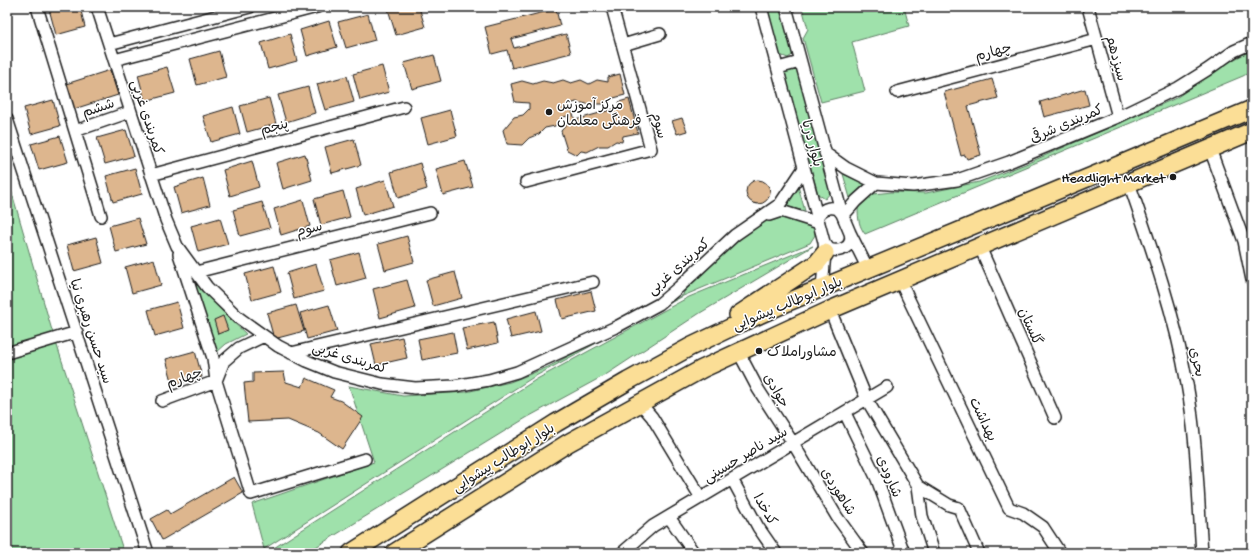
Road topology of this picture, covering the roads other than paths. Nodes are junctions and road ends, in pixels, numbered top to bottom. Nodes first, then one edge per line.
1 (37, 7) edge
2 (97, 7) edge
3 (250, 7) edge
4 (317, 7) edge
5 (612, 7) edge
6 (761, 7) edge
7 (786, 7) edge
8 (1088, 7) edge
9 (660, 34) dead end
10 (1097, 39) junction
11 (1252, 42) edge
12 (109, 44) junction
13 (623, 45) junction
14 (114, 60) junction
15 (800, 62) junction
16 (778, 68) junction
17 (897, 92) dead end
18 (404, 107) dead end
19 (1252, 108) edge
20 (130, 112) junction
21 (1118, 117) junction
22 (7, 119) edge
23 (75, 131) junction
24 (1252, 131) edge
25 (1210, 149) junction
26 (825, 153) junction
27 (1121, 164) junction
28 (804, 168) junction
29 (152, 174) junction
30 (526, 182) dead end
31 (876, 183) junction
32 (1129, 183) junction
33 (430, 213) dead end
34 (843, 215) junction
35 (102, 216) dead end
36 (762, 216) junction
37 (818, 220) junction
38 (850, 234) junction
39 (177, 246) junction
40 (980, 247) junction
41 (824, 248) junction
42 (868, 269) junction
43 (196, 272) junction
44 (1252, 280) edge
45 (900, 281) junction
46 (593, 282) dead end
47 (822, 288) junction
48 (830, 310) junction
49 (77, 332) junction
50 (264, 336) junction
51 (686, 350) junction
52 (738, 351) junction
53 (7, 353) edge
54 (291, 353) junction
55 (216, 382) junction
56 (887, 387) dead end
57 (867, 400) junction
58 (162, 402) dead end
59 (640, 403) junction
60 (845, 413) junction
61 (1055, 418) dead end
62 (793, 443) junction
63 (365, 459) dead end
64 (732, 479) junction
65 (918, 486) junction
66 (700, 498) junction
67 (669, 517) junction
68 (148, 553) edge
69 (351, 553) edge
70 (394, 553) edge
71 (622, 553) edge
72 (694, 553) edge
73 (776, 553) edge
74 (863, 553) edge
75 (904, 553) edge
76 (934, 553) edge
77 (979, 553) edge
78 (1060, 553) edge
79 (1202, 553) edge

1 - 23 street
2 - 12 street, کمربندی غربی
3 - 12 street
4 - 14 street
5 - 13 street, سوم
6 - 16 street, بلوار دریا
7 - 15 street, بلوار دریا
8 - 10 street, سیزدهم
9 - 13 street
10 - 17 street, چهارم
10 - 21 street, سیزدهم
11 - 21 street, کمربندی شرقی
12 - 14 street, کمربندی غربی
13 - 30 street, سوم
14 - 20 street, کمربندی غربی
15 - 16 street
15 - 26 street, بلوار دریا
16 - 28 street, بلوار دریا
18 - 29 street, پنجم
19 - 27 highway, بلوار ابوطالب پیشوایی
20 - 23 street, ششم
20 - 29 street, کمربندی غربی
21 - 31 street, کمربندی شرقی
22 - 49 street, سید حسن رهبری نیا
23 - 35 street
24 - 25 highway, بلوار ابوطالب پیشوایی
25 - 32 highway, بلوار ابوطالب پیشوایی
25 - 44 street
26 - 31 street
26 - 34 street, بلوار دریا
27 - 32 highway
27 - 42 highway, بلوار ابوطالب پیشوایی
28 - 36 street, کمربندی غربی
28 - 37 street, بلوار دریا
29 - 39 street, کمربندی غربی
31 - 34 street
32 - 40 highway, بلوار ابوطالب پیشوایی
32 - 79 street, بحری
33 - 43 street, سوم
34 - 37 street
34 - 38 street, بلوار دریا
36 - 37 street
36 - 54 street, کمربندی غربی
37 - 41 street, بلوار دریا
38 - 41 street
38 - 42 street, بلوار دریا
39 - 43 street, کمربندی غربی
39 - 55 street
40 - 45 highway, بلوار ابوطالب پیشوایی
40 - 61 street, گلستان
41 - 47 street, بلوار دریا
41 - 51 highway
42 - 47 highway, بلوار ابوطالب پیشوایی
43 - 50 street, کمربندی غربی
45 - 48 highway, بلوار ابوطالب پیشوایی
45 - 78 street, بهداشت
46 - 54 street
47 - 51 highway, بلوار ابوطالب پیشوایی
48 - 52 highway, بلوار ابوطالب پیشوایی
48 - 57 street
49 - 53 street
49 - 68 street, سید حسن رهبری نیا
50 - 54 street, کمربندی غربی
50 - 55 street
51 - 69 highway, بلوار ابوطالب پیشوایی
52 - 59 highway, بلوار ابوطالب پیشوایی
52 - 62 street, جوادی
55 - 58 street, چهارم
55 - 63 street
56 - 57 street, سید ناصر حسینی
57 - 60 street, سید ناصر حسینی
57 - 65 street
59 - 66 street
59 - 70 highway, بلوار ابوطالب پیشوایی
60 - 62 street, سید ناصر حسینی
60 - 75 street, شارودی
62 - 64 street, سید ناصر حسینی
62 - 74 street, شاهوردی
64 - 66 street, سید ناصر حسینی
64 - 73 street, کدخدا
65 - 76 street
65 - 77 street
66 - 67 street, سید ناصر حسینی
67 - 71 street, سید ناصر حسینی
67 - 72 street

